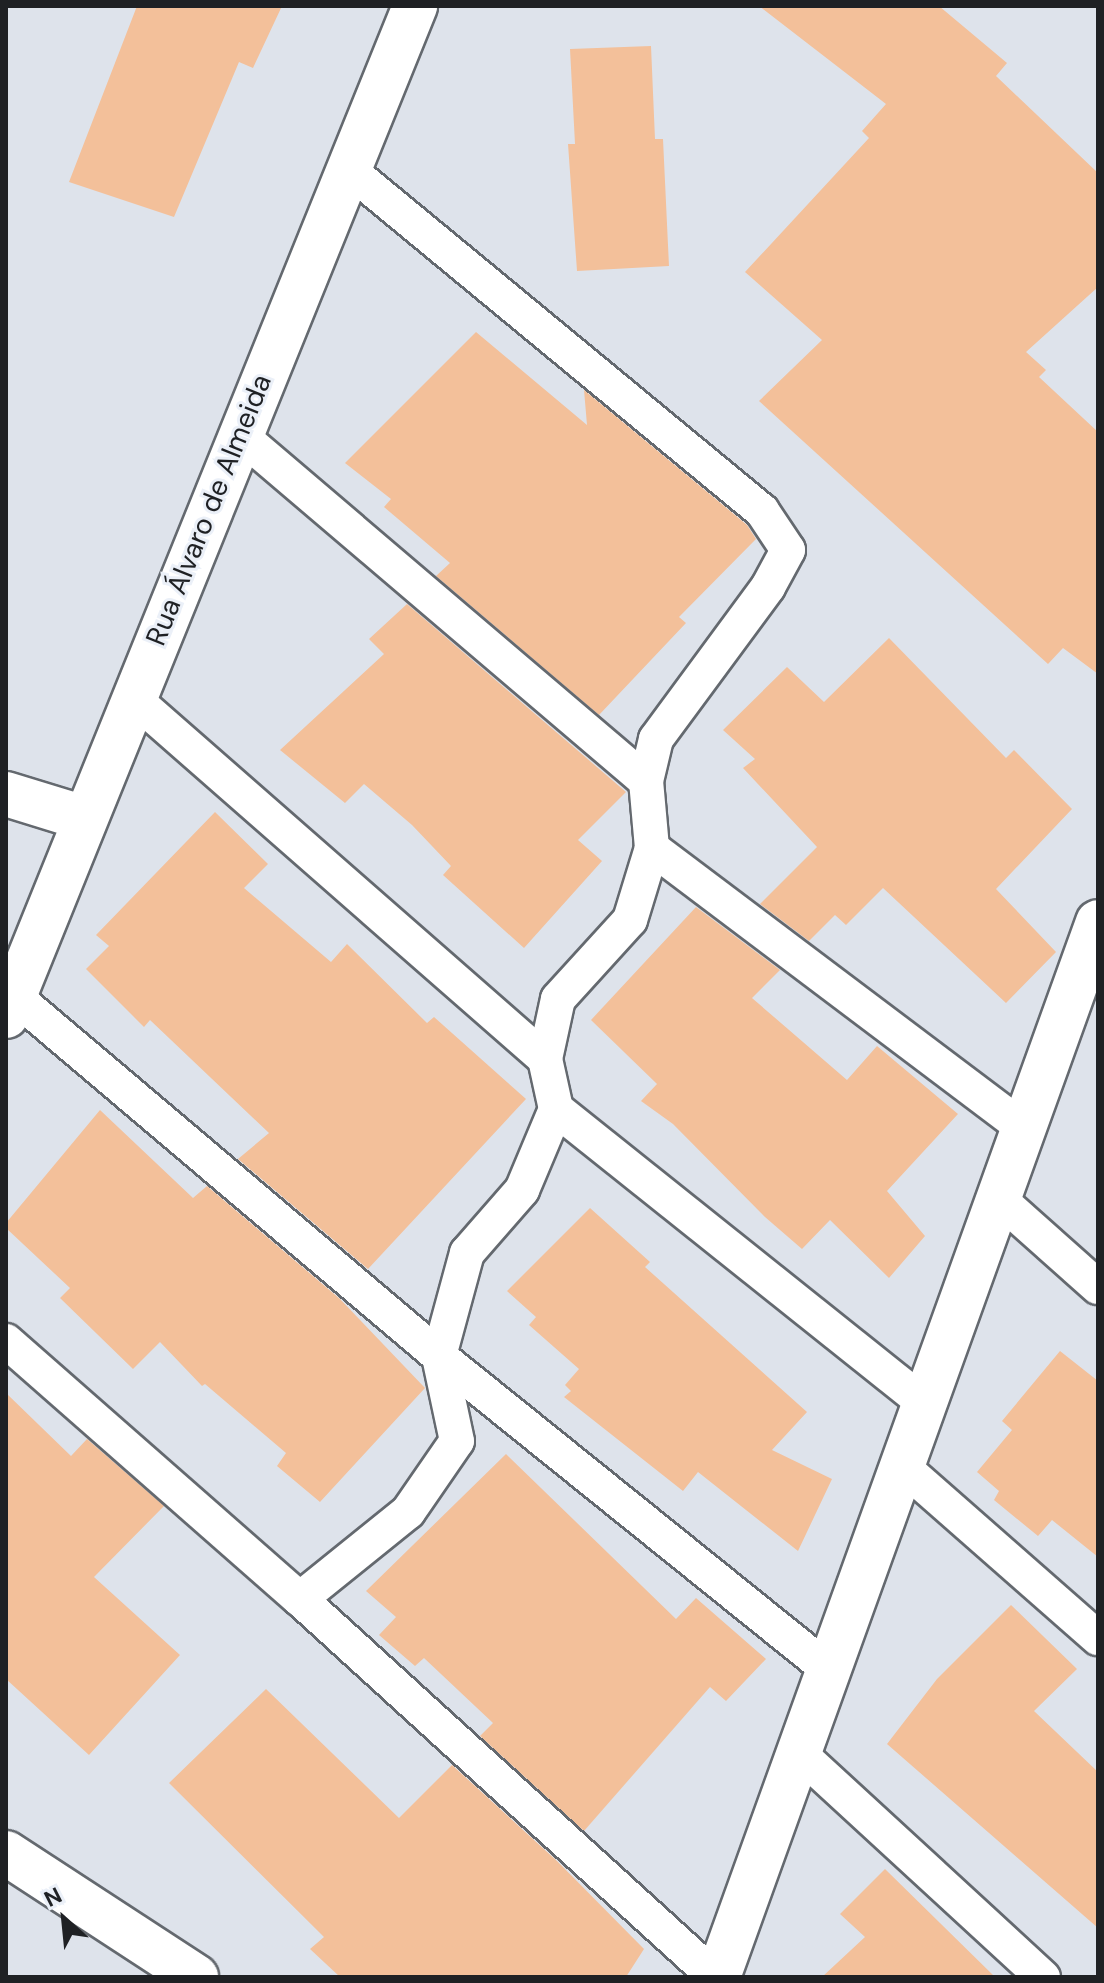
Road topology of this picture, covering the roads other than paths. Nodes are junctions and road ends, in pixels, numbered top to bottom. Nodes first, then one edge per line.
1 (415, 6) edge
2 (348, 169) junction
3 (240, 435) junction
4 (132, 697) junction
5 (646, 781) junction
6 (6, 794) edge
7 (84, 818) junction
8 (652, 848) junction
9 (1098, 922) edge
10 (10, 1006) edge
11 (545, 1059) junction
12 (556, 1109) junction
13 (1022, 1127) junction
14 (998, 1198) junction
15 (1098, 1287) edge
16 (6, 1341) edge
17 (439, 1356) junction
18 (924, 1403) junction
19 (902, 1466) junction
20 (300, 1599) junction
21 (1098, 1638) edge
22 (829, 1670) junction
23 (798, 1752) junction
24 (6, 1853) edge
25 (196, 1977) edge
26 (716, 1977) edge
27 (1043, 1977) edge

1 - 2 street, Rua Álvaro de Almeida
2 - 3 street, Rua Álvaro de Almeida
2 - 5 lane
3 - 4 street, Rua Álvaro de Almeida
3 - 5 lane
4 - 7 street, Rua Álvaro de Almeida
4 - 11 lane
5 - 8 lane
6 - 7 street
7 - 10 street, Rua Álvaro de Almeida
8 - 11 lane
8 - 13 lane
9 - 13 street
10 - 17 lane
11 - 12 lane
12 - 17 lane
12 - 18 lane
13 - 14 street
14 - 15 lane
14 - 18 street
16 - 20 lane
17 - 20 lane
17 - 22 lane
18 - 19 street
19 - 21 lane
19 - 22 street
20 - 26 lane
22 - 23 street
23 - 26 street
23 - 27 lane
24 - 25 street

